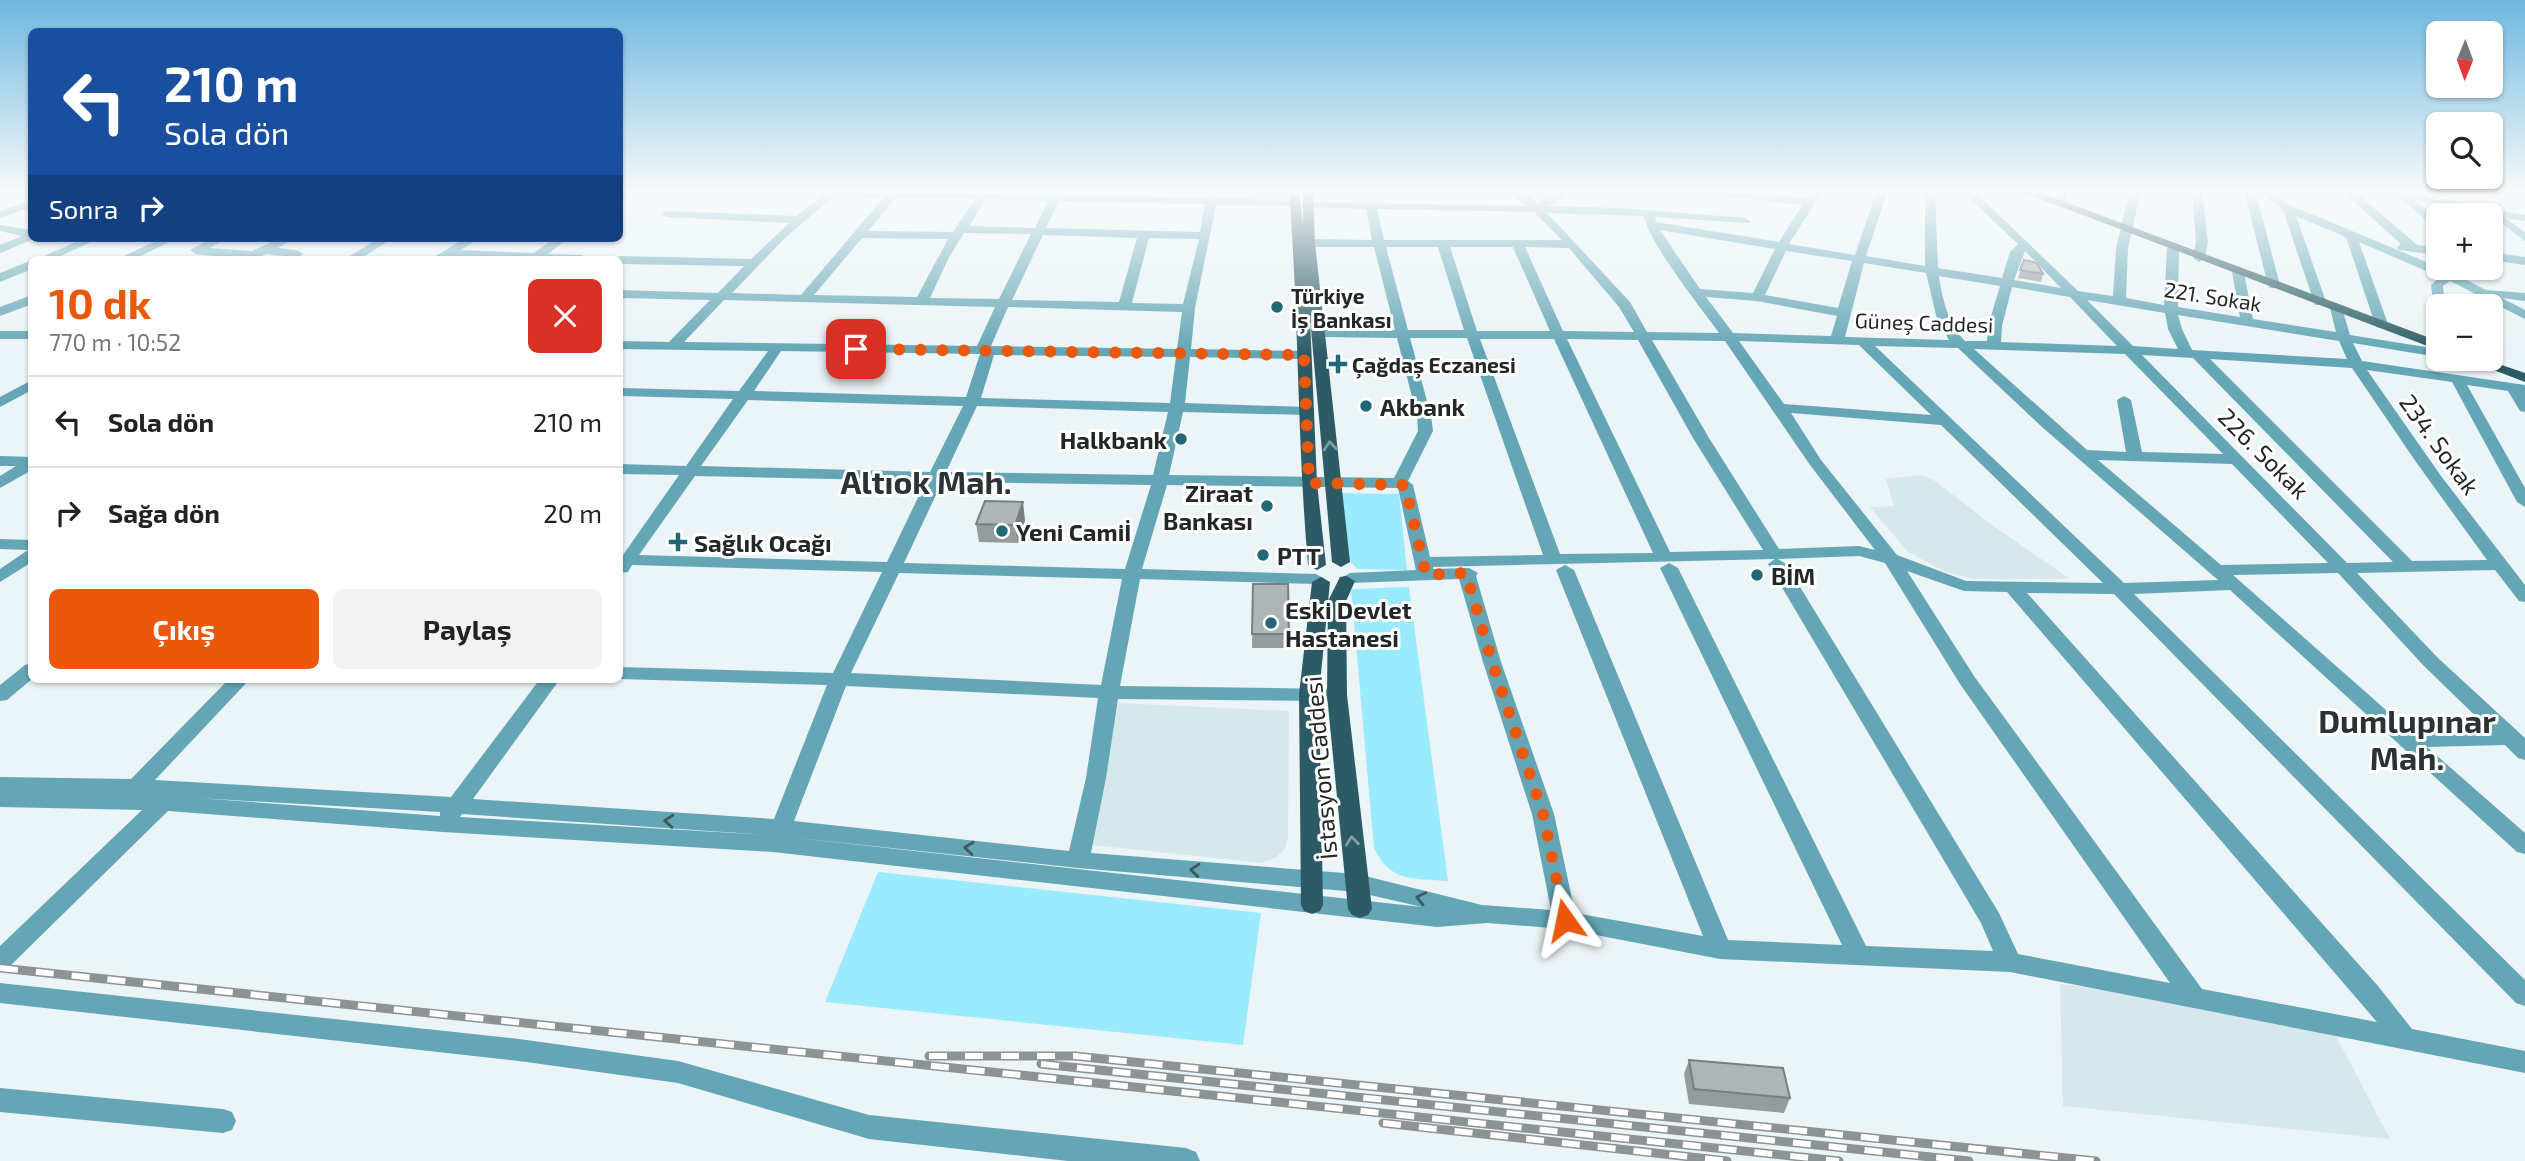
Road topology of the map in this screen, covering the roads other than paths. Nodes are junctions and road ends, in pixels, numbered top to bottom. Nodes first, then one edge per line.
1 (80, 244) edge
2 (158, 244) edge
3 (209, 244) edge
4 (277, 244) edge
5 (376, 244) edge
6 (462, 244) edge
7 (554, 244) edge
8 (773, 244) edge
9 (851, 244) edge
10 (952, 244) edge
11 (1030, 244) edge
12 (1141, 244) edge
13 (1203, 244) edge
14 (1302, 244) edge
15 (1309, 244) edge
16 (1379, 244) edge
17 (1443, 244) edge
18 (1518, 244) edge
19 (1572, 244) edge
20 (1666, 244) edge
21 (1770, 244) edge
22 (1785, 244) edge
23 (1864, 244) edge
24 (1930, 244) edge
25 (2025, 244) joint
26 (2123, 244) edge
27 (2163, 244) edge
28 (2202, 244) edge
29 (2263, 244) edge
30 (2300, 244) edge
31 (2354, 244) edge
32 (2409, 244) edge
33 (2378, 245) joint
34 (1783, 247) junction
35 (2173, 248) junction
36 (2413, 248) junction
37 (2426, 250) edge
38 (255, 255) edge
39 (51, 256) edge
40 (131, 256) edge
41 (294, 256) edge
42 (356, 256) edge
43 (442, 256) edge
44 (538, 256) edge
45 (2199, 258) junction
46 (2503, 258) edge
47 (623, 260) edge
48 (1858, 260) junction
49 (2525, 261) edge
50 (755, 263) junction
51 (28, 266) edge
52 (2426, 266) edge
53 (1930, 272) junction
54 (2238, 272) junction
55 (0, 278) edge
56 (2456, 280) edge
57 (2008, 284) junction
58 (2274, 285) junction
59 (1696, 292) junction
60 (2479, 292) junction
61 (623, 295) edge
62 (2074, 295) junction
63 (719, 297) junction
64 (1757, 297) junction
65 (2525, 297) edge
66 (805, 298) junction
67 (28, 301) edge
68 (922, 301) junction
69 (2119, 301) junction
70 (2320, 302) junction
71 (1003, 303) junction
72 (1124, 307) junction
73 (2336, 308) junction
74 (1189, 309) junction
75 (2172, 310) junction
76 (0, 312) edge
77 (1843, 313) junction
78 (2525, 315) edge
79 (2247, 321) junction
80 (2381, 324) junction
81 (1320, 333) junction
82 (1403, 334) junction
83 (1470, 334) junction
84 (28, 335) edge
85 (2, 336) edge
86 (1559, 336) junction
87 (1643, 337) junction
88 (1729, 337) junction
89 (2342, 337) junction
90 (1836, 340) junction
91 (1862, 341) junction
92 (2426, 341) edge
93 (1961, 344) junction
94 (623, 345) edge
95 (1994, 345) junction
96 (672, 346) junction
97 (777, 348) junction
98 (988, 351) junction
99 (2129, 351) junction
100 (2426, 351) edge
101 (1184, 353) junction
102 (2192, 354) junction
103 (1304, 355) junction
104 (2356, 364) junction
105 (2495, 371) edge
106 (2457, 379) junction
107 (2521, 385) edge
108 (28, 386) edge
109 (623, 392) edge
110 (743, 396) junction
111 (2124, 400) dead end
112 (972, 402) junction
113 (0, 403) edge
114 (1177, 406) junction
115 (1780, 408) junction
116 (2525, 408) edge
117 (1306, 411) junction
118 (1947, 421) junction
119 (2082, 455) junction
120 (2135, 456) junction
121 (2235, 459) junction
122 (0, 461) edge
123 (28, 463) edge
124 (28, 466) edge
125 (623, 469) edge
126 (691, 471) junction
127 (936, 477) junction
128 (1160, 480) junction
129 (0, 483) edge
130 (1309, 483) junction
131 (1333, 483) junction
132 (1398, 483) junction
133 (2525, 502) edge
134 (0, 544) edge
135 (28, 545) edge
136 (28, 557) edge
137 (1776, 559) junction
138 (1891, 559) junction
139 (623, 563) edge
140 (1666, 563) junction
141 (623, 564) edge
142 (1559, 565) junction
143 (2406, 565) junction
144 (2500, 565) junction
145 (895, 567) junction
146 (2342, 567) junction
147 (1423, 568) junction
148 (2218, 570) junction
149 (1466, 573) junction
150 (1132, 574) junction
151 (1345, 574) junction
152 (1318, 575) junction
153 (0, 577) edge
154 (2234, 585) junction
155 (2014, 589) junction
156 (2119, 589) junction
157 (2525, 597) edge
158 (28, 672) edge
159 (623, 673) edge
160 (839, 679) junction
161 (236, 683) edge
162 (547, 683) edge
163 (1109, 692) junction
164 (1309, 694) junction
165 (0, 695) edge
166 (1337, 695) junction
167 (2408, 740) junction
168 (2520, 743) edge
169 (0, 785) edge
170 (130, 794) junction
171 (0, 799) edge
172 (163, 803) junction
173 (450, 816) junction
174 (778, 836) junction
175 (2525, 846) edge
176 (1078, 860) junction
177 (1312, 879) junction
178 (1357, 883) junction
179 (1312, 905) junction
180 (1360, 909) junction
181 (1487, 914) junction
182 (1565, 920) junction
183 (1720, 949) junction
184 (1860, 957) junction
185 (0, 961) edge
186 (2010, 962) junction
187 (0, 993) edge
188 (2193, 996) junction
189 (2525, 996) edge
190 (2403, 1037) junction
191 (2525, 1062) edge
192 (0, 1100) edge
193 (223, 1121) dead end
194 (1186, 1161) edge

1 - 39 street
2 - 40 street
3 - 38 street
4 - 38 street
5 - 42 street
6 - 43 street
7 - 44 street
8 - 50 street
9 - 66 street
10 - 68 street
11 - 71 street
12 - 72 street
13 - 74 street
14 - 103 main road, İstasyon Caddesi
15 - 81 main road, İstasyon Caddesi
16 - 82 street
17 - 83 street
18 - 86 street
19 - 87 street
20 - 59 street
21 - 34 street, 221. Sokak
22 - 34 street
23 - 48 street
24 - 53 street
25 - 57 street
25 - 62 street, 226. Sokak
26 - 69 street
27 - 35 main road
28 - 45 street
29 - 58 street
30 - 70 street
31 - 80 street
32 - 36 street
33 - 36 street
33 - 52 street
34 - 48 street, 221. Sokak
34 - 64 street
35 - 45 main road
35 - 75 street
36 - 37 street
38 - 41 street
45 - 54 main road
46 - 49 street
47 - 50 street
48 - 53 street, 221. Sokak
48 - 77 street
50 - 63 street
51 - 55 street
53 - 57 street, 221. Sokak
53 - 93 street
54 - 58 main road
54 - 79 street
56 - 60 street
57 - 62 street, 221. Sokak
57 - 95 street
58 - 70 main road
59 - 64 street
59 - 88 street
60 - 65 street
60 - 78 street
61 - 63 street
62 - 69 street, 221. Sokak
62 - 99 street, 226. Sokak
63 - 66 street
63 - 96 street
64 - 77 street
66 - 68 street
67 - 76 street
68 - 71 street
69 - 75 street, 221. Sokak
70 - 73 main road
71 - 72 street
71 - 98 street
72 - 74 street
73 - 80 main road
73 - 89 street, 234. Sokak
74 - 101 street
75 - 79 street, 221. Sokak
75 - 102 street
77 - 90 street
79 - 89 street, 221. Sokak
80 - 92 main road
81 - 82 street, Güneş Caddesi
131 -> 81 main road, İstasyon Caddesi
82 - 83 street, Güneş Caddesi
82 - 132 street
83 - 86 street, Güneş Caddesi
83 - 142 street
84 - 85 street
86 - 87 street, Güneş Caddesi
86 - 140 street
87 - 88 street, Güneş Caddesi
87 - 137 street
88 - 90 street, Güneş Caddesi
88 - 115 street
89 - 100 street, 221. Sokak
89 - 104 street, 234. Sokak
90 - 91 street, Güneş Caddesi
91 - 93 street, Güneş Caddesi
91 - 118 street
93 - 95 street, Güneş Caddesi
93 - 119 street
94 - 96 street
95 - 99 street, Güneş Caddesi
96 - 97 street
97 - 98 street
97 - 110 street
98 - 101 street
98 - 112 street
99 - 102 street, Güneş Caddesi
99 - 121 street, 226. Sokak
101 - 103 street
101 - 114 street
102 - 104 street, Güneş Caddesi
102 - 143 street
103 - 117 main road, İstasyon Caddesi
104 - 106 street, Güneş Caddesi
104 - 144 street, 234. Sokak
105 - 107 main road
106 - 107 street, Güneş Caddesi
106 - 133 street
107 - 116 street
108 - 113 street
109 - 110 street
110 - 112 street
110 - 126 street
111 - 120 street
112 - 114 street
112 - 127 street
114 - 117 street
114 - 128 street
115 - 118 street
115 - 138 street
117 - 130 main road, İstasyon Caddesi
118 - 156 street
119 - 120 street
119 - 148 street
120 - 121 street
121 - 146 street, 226. Sokak
122 - 123 street
124 - 129 street
125 - 126 street
126 - 127 street
126 - 139 street
127 - 128 street
127 - 145 street
128 - 130 street
128 - 150 street
130 - 131 street
130 - 152 main road, İstasyon Caddesi
131 - 132 street
131 - 151 main road, İstasyon Caddesi
132 - 147 street
134 - 135 street
136 - 153 street
137 - 138 street
137 - 140 street
137 - 186 street
138 - 155 street
138 - 188 street
140 - 142 street
140 - 184 street
141 - 145 street
142 - 147 street
142 - 149 street
142 - 183 street
143 - 144 street
143 - 146 street
144 - 157 street, 234. Sokak
145 - 150 street
145 - 160 street
146 - 148 street
146 - 168 street, 226. Sokak
147 - 149 street
147 - 151 street
148 - 154 street
149 - 182 street
150 - 152 street
150 - 163 street
151 - 152 main road
151 - 166 main road, İstasyon Caddesi
152 - 164 main road, İstasyon Caddesi
154 - 156 street
154 - 167 street
155 - 156 street
155 - 190 street
156 - 189 street
158 - 165 street
159 - 160 street
160 - 163 street
160 - 174 street
161 - 170 street
162 - 173 street
163 - 164 street
163 - 176 street
164 - 166 street
164 - 177 main road, İstasyon Caddesi
178 -> 166 main road, İstasyon Caddesi
167 - 168 street
167 - 175 street
169 - 170 street
170 - 171 street
170 - 172 street
170 - 173 street
172 - 173 street
172 - 185 street
173 - 174 street
176 -> 174 street
174 - 179 street
177 -> 176 street
177 - 178 street
177 - 179 main road, İstasyon Caddesi
178 - 180 main road, İstasyon Caddesi
181 -> 178 street
179 - 180 street
180 - 181 street
181 - 182 street
182 - 183 street
183 - 184 street
184 - 186 street
186 - 188 street
187 - 194 street
188 - 190 street
190 - 191 street
192 - 193 street

